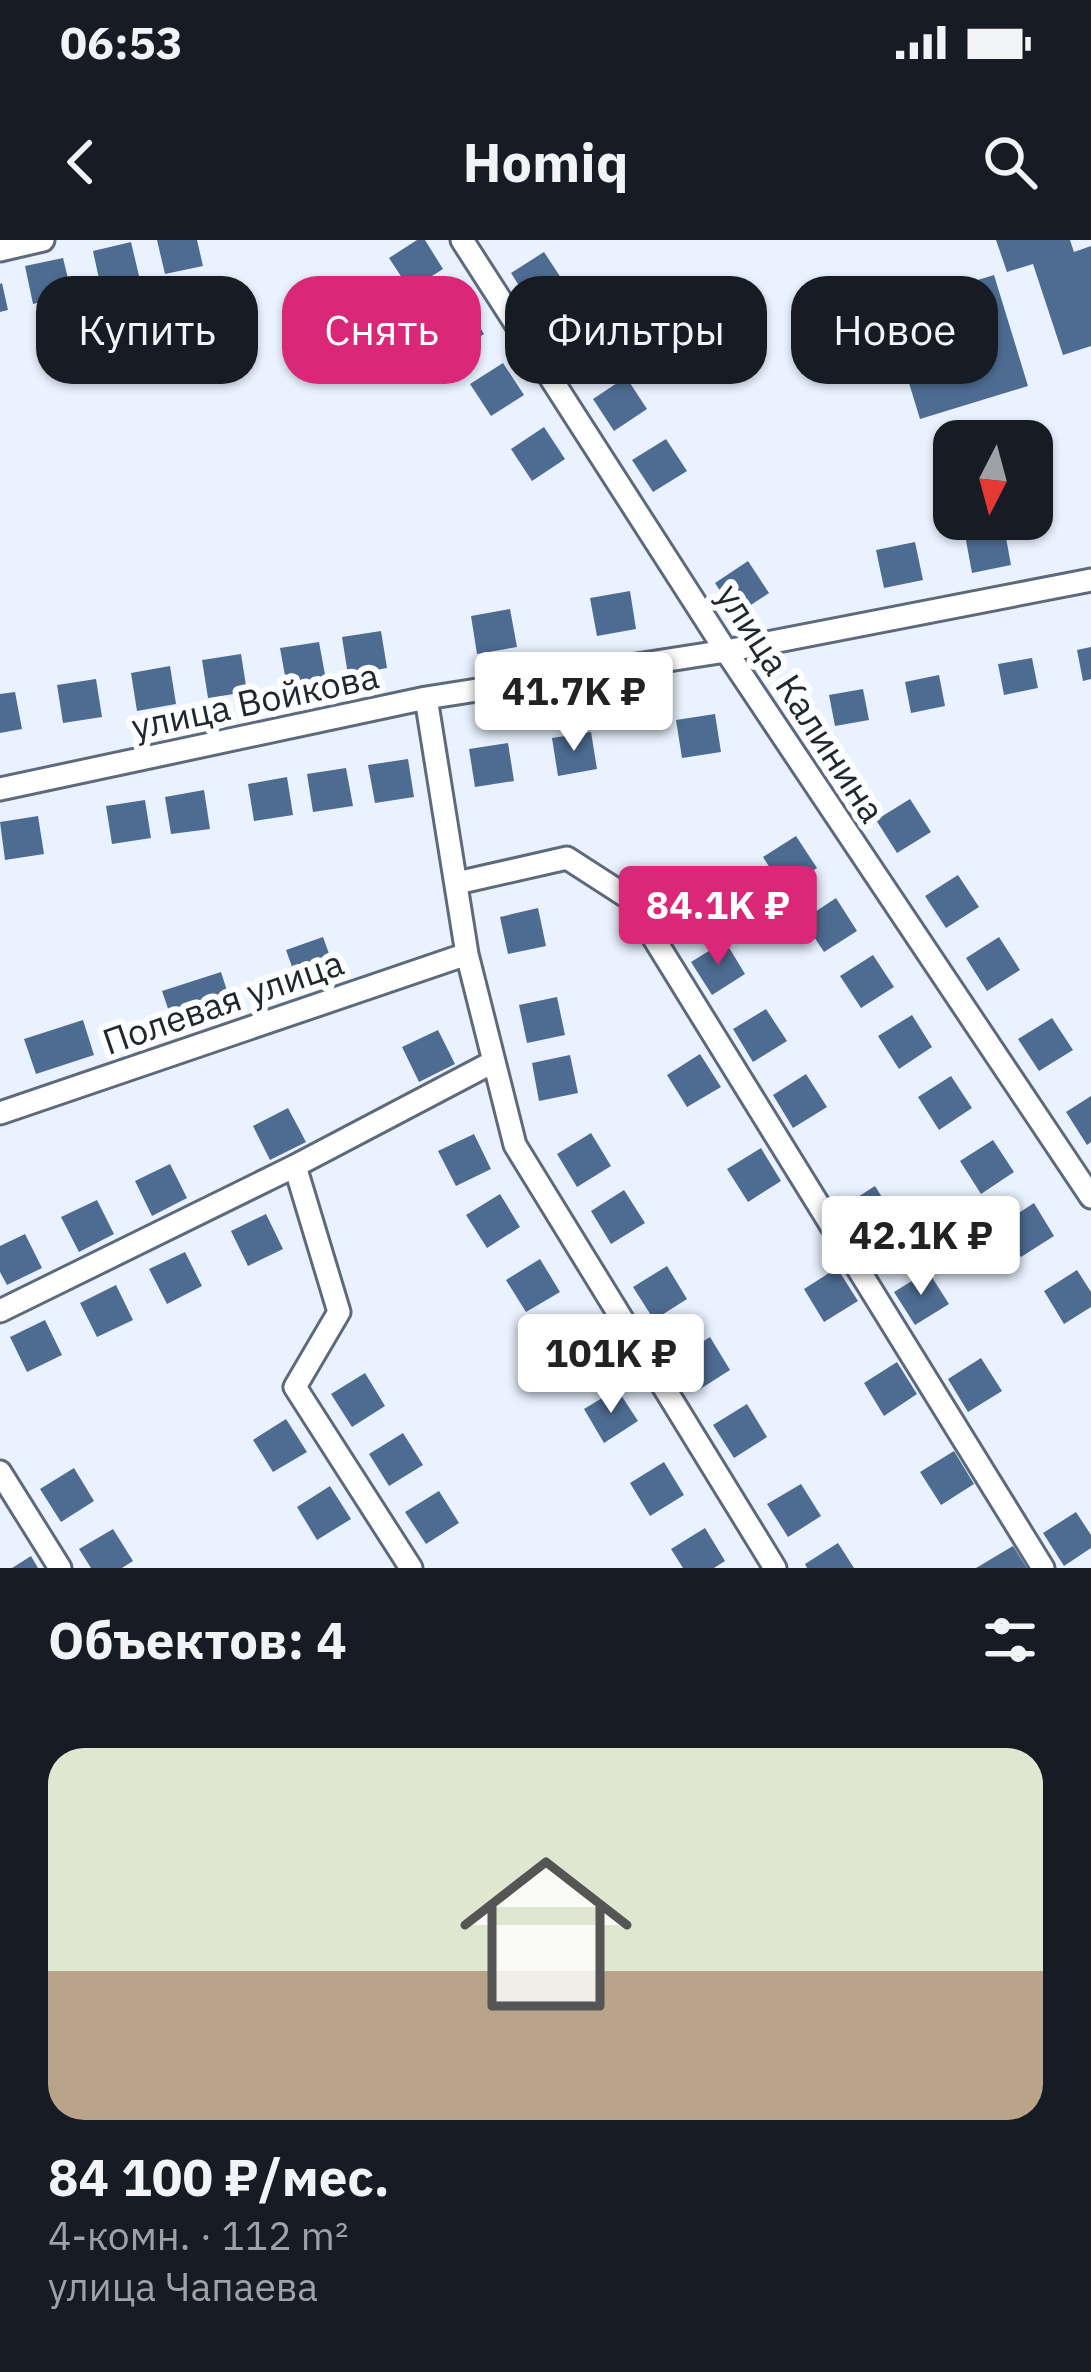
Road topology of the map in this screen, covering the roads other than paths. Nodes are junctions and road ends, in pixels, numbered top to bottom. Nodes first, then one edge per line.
1 (43, 240) edge
2 (462, 240) edge
3 (0, 250) edge
4 (1091, 580) edge
5 (726, 651) junction
6 (426, 698) junction
7 (0, 789) edge
8 (457, 883) junction
9 (467, 954) junction
10 (493, 1062) junction
11 (0, 1113) edge
12 (295, 1166) junction
13 (1091, 1197) edge
14 (0, 1311) edge
15 (0, 1472) edge
16 (61, 1568) edge
17 (411, 1568) edge
18 (775, 1568) edge
19 (1043, 1568) edge

1 - 3 street
2 - 5 street, улица Калинина
4 - 5 street, улица Войкова
5 - 6 street, улица Войкова
5 - 13 street, улица Калинина
6 - 7 street, улица Войкова
6 - 8 street
8 - 9 street
8 - 19 street
9 - 10 street
9 - 11 street, Полевая улица
10 - 12 street
10 - 18 street
12 - 14 street
12 - 17 street
15 - 16 street

